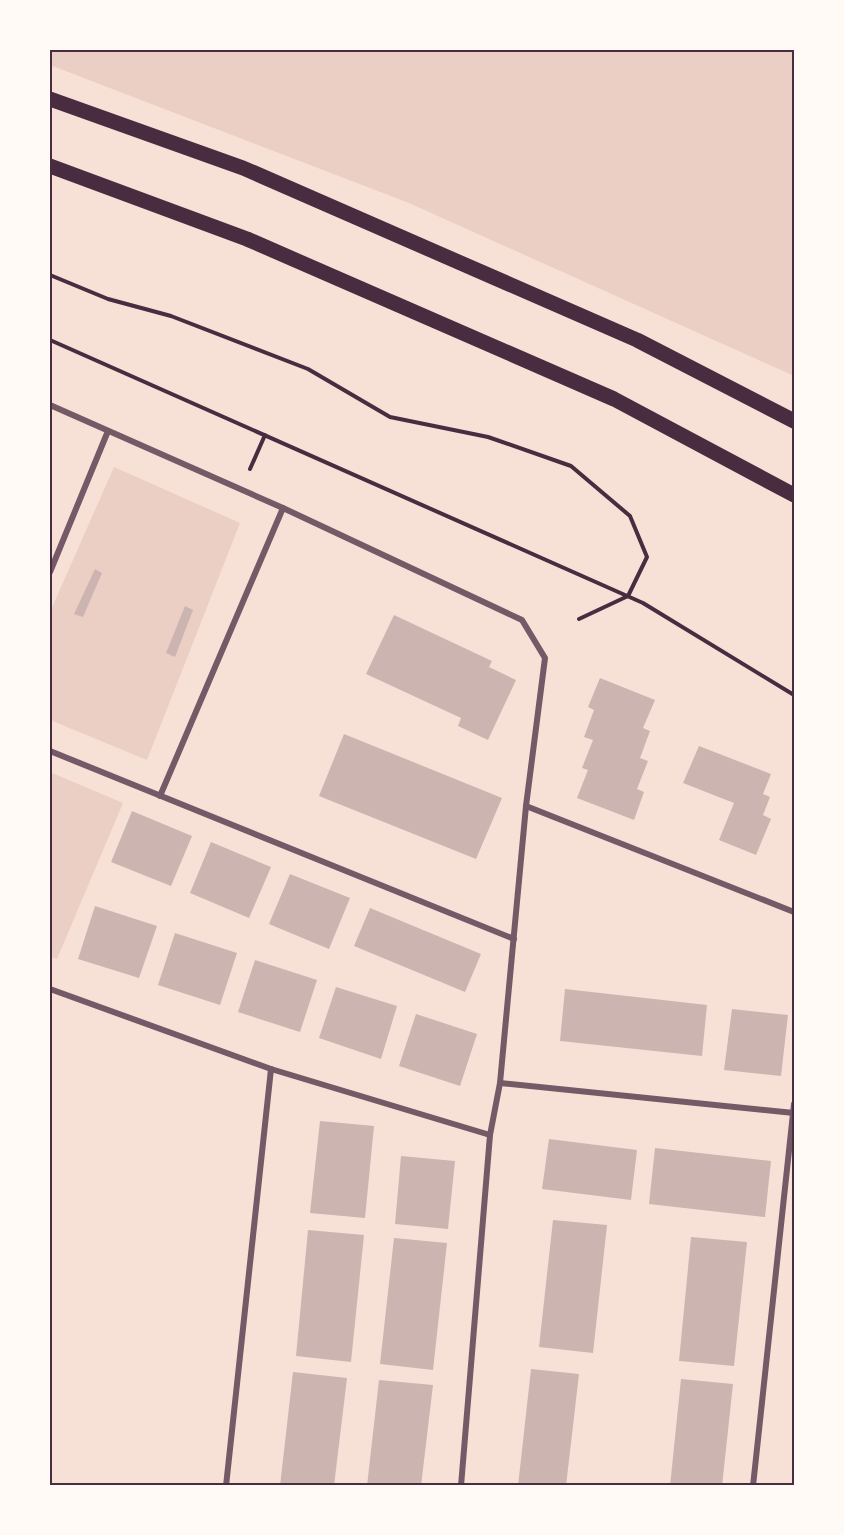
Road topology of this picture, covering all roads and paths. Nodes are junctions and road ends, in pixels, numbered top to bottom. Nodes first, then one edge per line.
1 (50, 99) edge
2 (50, 166) edge
3 (50, 276) edge
4 (50, 340) edge
5 (50, 405) edge
6 (795, 421) edge
7 (108, 431) junction
8 (265, 435) junction
9 (250, 469) dead end
10 (795, 495) edge
11 (283, 508) junction
12 (50, 572) edge
13 (628, 596) junction
14 (579, 619) dead end
15 (795, 695) edge
16 (50, 751) edge
17 (160, 796) junction
18 (526, 806) junction
19 (795, 912) edge
20 (514, 939) junction
21 (50, 989) edge
22 (271, 1069) junction
23 (500, 1083) junction
24 (795, 1104) edge
25 (794, 1113) edge
26 (490, 1135) junction
27 (226, 1485) edge
28 (461, 1485) edge
29 (753, 1485) edge

1 - 6 main road
2 - 10 main road
3 - 13 path
4 - 8 path
5 - 7 street
7 - 11 street
7 - 12 street
8 - 9 path
8 - 13 path
11 - 17 street
11 - 18 street
13 - 14 path
13 - 15 path
16 - 17 street
17 - 20 street
18 - 19 street
18 - 20 street
20 - 23 street
21 - 22 street
22 - 26 street
22 - 27 street
23 - 25 street
23 - 26 street
24 - 25 street
25 - 29 street
26 - 28 street

